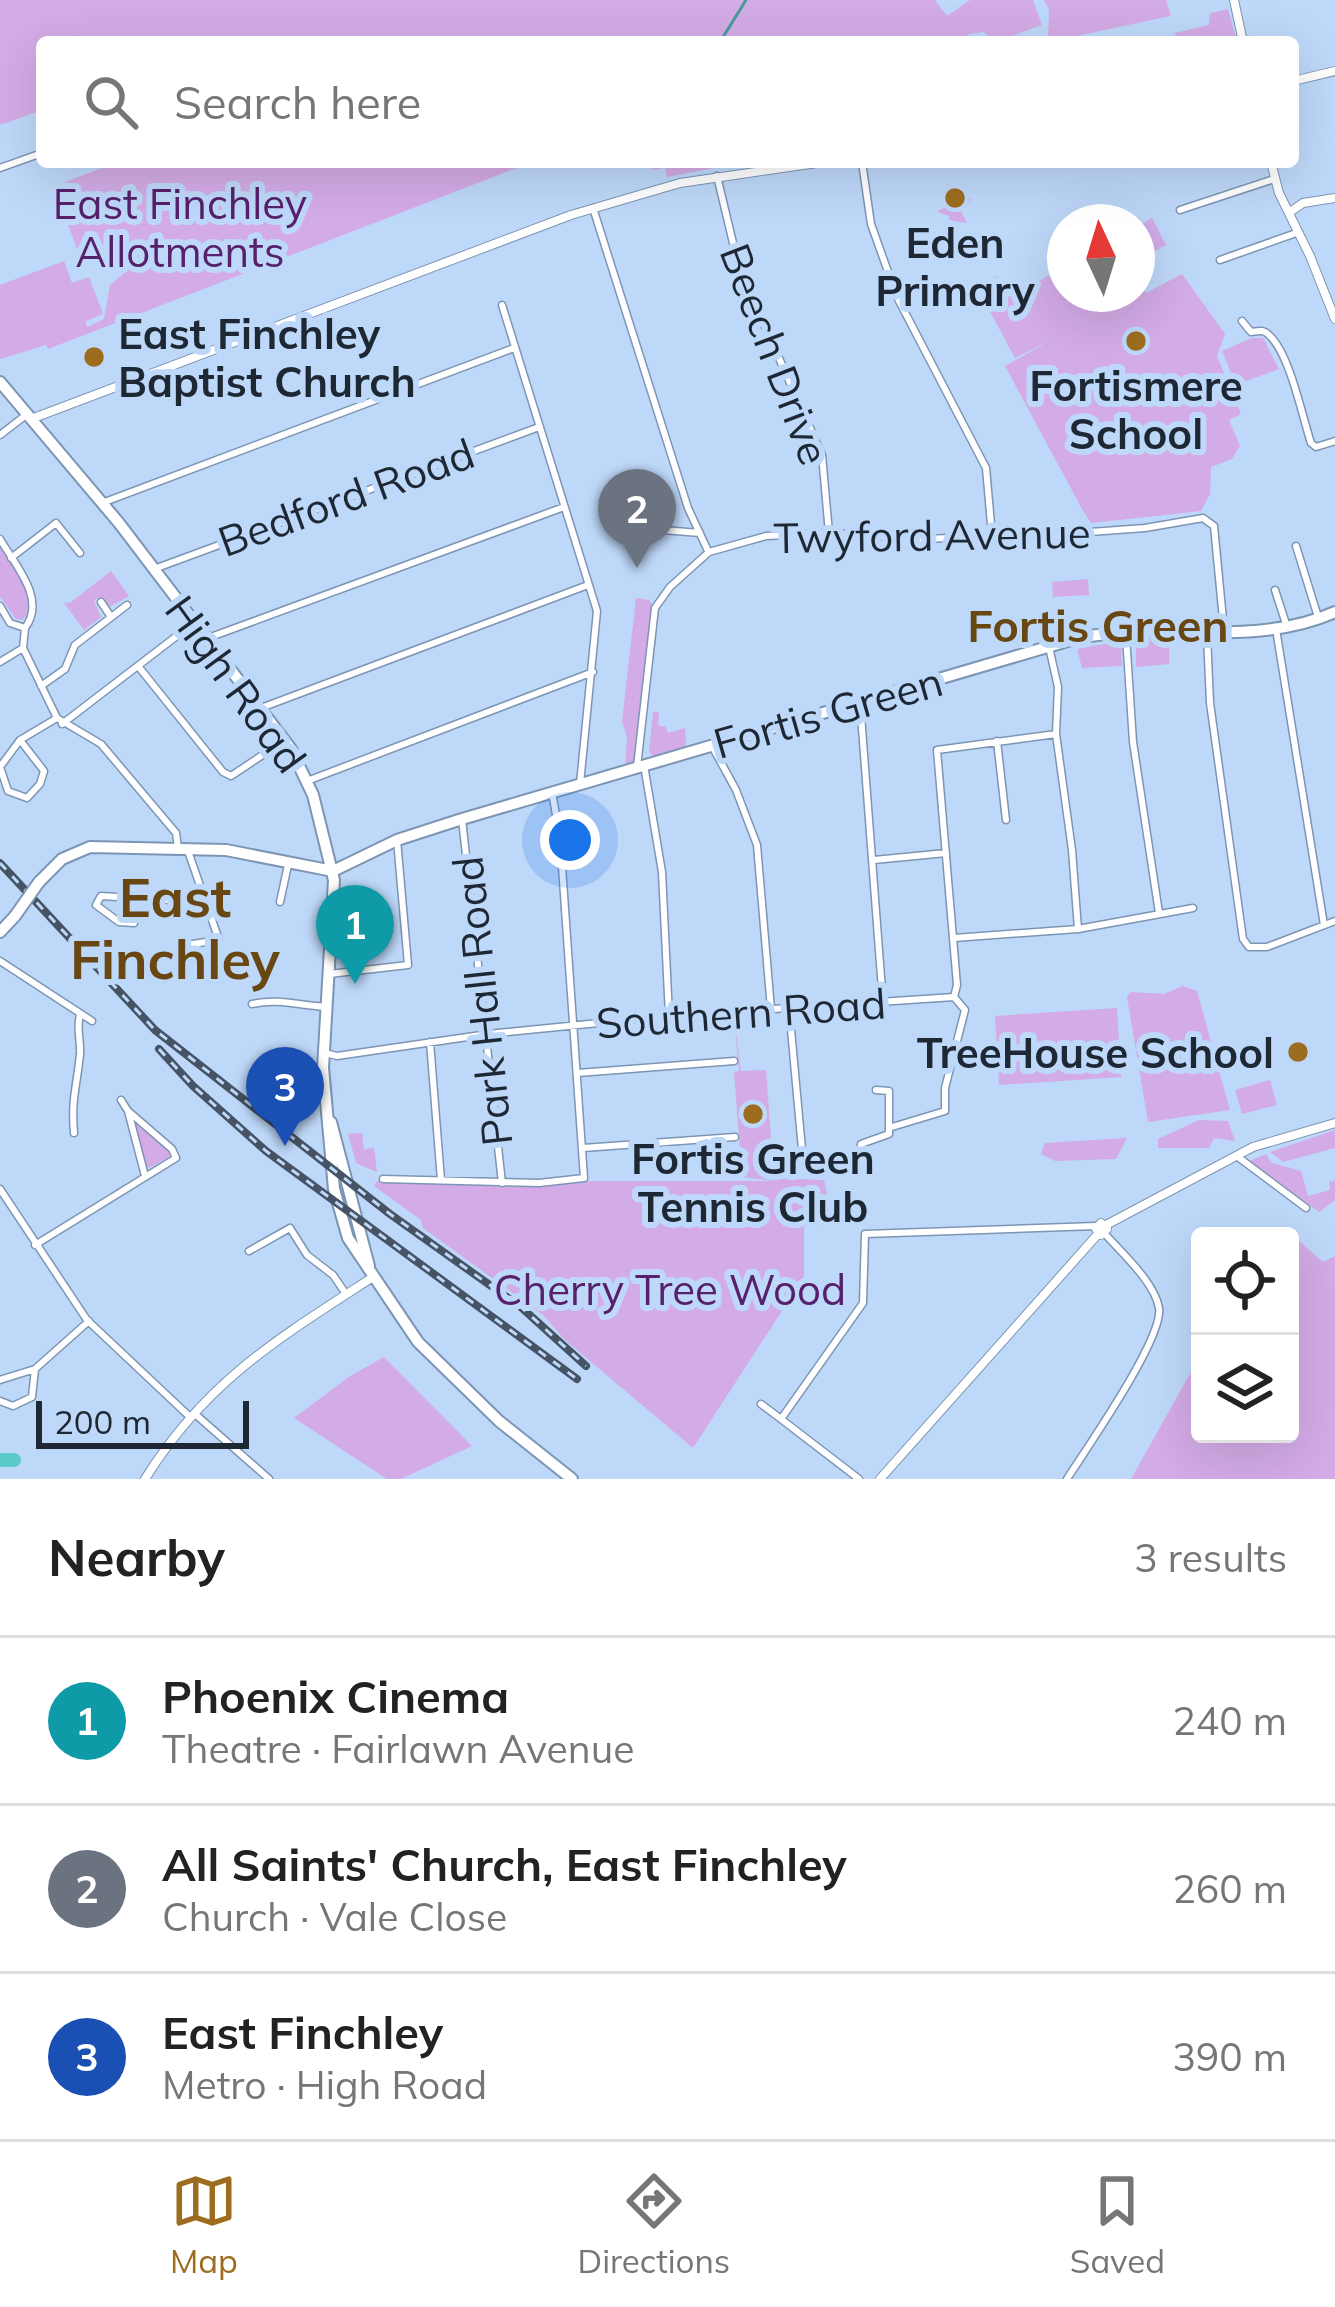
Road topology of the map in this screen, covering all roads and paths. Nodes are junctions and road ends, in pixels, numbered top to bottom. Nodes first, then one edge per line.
1 (1234, 0) edge
2 (1242, 36) edge
3 (1335, 71) edge
4 (1299, 80) edge
5 (36, 155) edge
6 (0, 168) edge
7 (778, 168) edge
8 (863, 168) edge
9 (1272, 168) edge
10 (717, 176) junction
11 (1274, 179) junction
12 (1335, 198) edge
13 (593, 208) junction
14 (1180, 210) dead end
15 (1290, 212) junction
16 (1299, 232) junction
17 (1220, 260) dead end
18 (502, 305) dead end
19 (1335, 319) edge
20 (1242, 320) dead end
21 (514, 347) junction
22 (1, 386) edge
23 (29, 417) junction
24 (539, 427) junction
25 (0, 435) edge
26 (1335, 442) edge
27 (102, 503) junction
28 (564, 507) junction
29 (829, 532) junction
30 (700, 533) junction
31 (648, 534) dead end
32 (992, 535) junction
33 (0, 538) edge
34 (1296, 546) dead end
35 (709, 552) junction
36 (80, 554) dead end
37 (11, 558) junction
38 (154, 569) junction
39 (588, 585) junction
40 (1276, 590) dead end
41 (101, 602) dead end
42 (0, 605) edge
43 (127, 605) dead end
44 (1335, 612) edge
45 (111, 617) junction
46 (1319, 619) junction
47 (195, 622) junction
48 (25, 628) junction
49 (1282, 629) junction
50 (1207, 631) junction
51 (1225, 631) junction
52 (1126, 632) junction
53 (208, 638) junction
54 (1048, 647) junction
55 (23, 648) junction
56 (0, 662) edge
57 (138, 666) junction
58 (593, 672) junction
59 (40, 686) junction
60 (860, 702) junction
61 (261, 708) junction
62 (59, 721) junction
63 (1056, 734) junction
64 (20, 740) junction
65 (285, 740) junction
66 (998, 741) junction
67 (712, 746) junction
68 (640, 766) junction
69 (307, 782) junction
70 (580, 784) junction
71 (552, 793) junction
72 (462, 819) junction
73 (1006, 820) dead end
74 (397, 840) junction
75 (183, 848) junction
76 (946, 853) junction
77 (874, 860) junction
78 (288, 865) junction
79 (333, 871) junction
80 (136, 898) junction
81 (207, 902) junction
82 (280, 902) dead end
83 (1192, 908) dead end
84 (1159, 913) junction
85 (1335, 921) edge
86 (1324, 925) junction
87 (1078, 929) junction
88 (0, 932) edge
89 (954, 938) junction
90 (186, 945) dead end
91 (0, 962) edge
92 (329, 974) junction
93 (954, 997) junction
94 (884, 1003) junction
95 (252, 1004) dead end
96 (327, 1007) junction
97 (789, 1008) junction
98 (771, 1009) junction
99 (80, 1015) junction
100 (669, 1016) junction
101 (92, 1022) dead end
102 (574, 1026) junction
103 (488, 1034) junction
104 (430, 1042) junction
105 (330, 1050) junction
106 (734, 1061) dead end
107 (578, 1073) junction
108 (876, 1090) dead end
109 (121, 1100) dead end
110 (128, 1112) junction
111 (330, 1118) junction
112 (1335, 1123) edge
113 (892, 1127) junction
114 (74, 1133) dead end
115 (735, 1137) dead end
116 (583, 1148) junction
117 (802, 1148) dead end
118 (1238, 1157) junction
119 (860, 1159) dead end
120 (145, 1176) junction
121 (383, 1179) dead end
122 (442, 1180) junction
123 (502, 1183) junction
124 (0, 1189) edge
125 (1306, 1208) dead end
126 (1101, 1230) junction
127 (35, 1245) junction
128 (249, 1251) dead end
129 (372, 1276) junction
130 (346, 1294) junction
131 (88, 1321) junction
132 (35, 1369) junction
133 (0, 1381) edge
134 (0, 1401) edge
135 (761, 1404) dead end
136 (192, 1415) junction
137 (781, 1419) junction
138 (145, 1479) edge
139 (269, 1479) edge
140 (572, 1479) edge
141 (860, 1479) edge
142 (880, 1479) edge
143 (1067, 1479) edge

1 - 2 street
3 - 4 street
5 - 6 street
7 - 10 street
8 - 32 street
9 - 11 street
10 - 13 street
10 - 29 street, Beech Drive
11 - 14 street
11 - 15 street
12 - 15 street
13 - 23 street
13 - 30 street
15 - 16 street
16 - 17 street
16 - 19 street
18 - 21 street
20 - 26 street
21 - 24 street
21 - 27 street
22 - 23 main road, High Road
23 - 25 street
23 - 27 main road, High Road
24 - 28 street
24 - 38 street, Bedford Road
27 - 38 main road, High Road
28 - 39 street
28 - 53 street
29 - 32 street, Twyford Avenue
29 - 35 street, Twyford Avenue
30 - 31 street
30 - 35 street
32 - 51 street, Twyford Avenue
33 - 37 street
34 - 46 street
35 - 68 street, Twyford Avenue
36 - 37 street
37 - 48 street
38 - 47 main road, High Road
39 - 58 street
39 - 61 street
40 - 49 street
41 - 45 street
42 - 48 street
43 - 45 street
44 - 46 main road, Fortis Green
45 - 59 street
46 - 49 main road, Fortis Green
47 - 53 main road, High Road
47 - 57 street
48 - 55 street
49 - 51 main road, Fortis Green
49 - 86 street
50 - 51 main road, Fortis Green
50 - 52 main road, Fortis Green
50 - 86 street
52 - 54 main road, Fortis Green
52 - 84 street
53 - 61 main road, High Road
54 - 60 main road, Fortis Green
54 - 63 street
55 - 56 street
55 - 59 street
57 - 62 street
57 - 65 street
58 - 69 street
58 - 70 street
59 - 62 street
60 - 67 main road, Fortis Green
60 - 77 street
61 - 65 main road, High Road
62 - 64 street
62 - 75 street
63 - 66 street
63 - 87 street
64 - 64 street
65 - 69 main road, High Road
66 - 73 street
66 - 76 street
67 - 68 main road, Fortis Green
67 - 98 street
68 - 70 main road, Fortis Green
68 - 100 street, Twyford Avenue
69 - 79 main road, High Road
70 - 71 main road, Fortis Green
71 - 72 main road, Fortis Green
71 - 102 street
72 - 74 main road, Fortis Green
72 - 103 street, Park Hall Road
74 - 79 main road, Fortis Green
74 - 92 street
75 - 78 main road
75 - 81 street
75 - 88 main road, bridge
76 - 77 street
76 - 89 street
77 - 94 street
78 - 79 main road
78 - 82 street
79 - 92 main road, High Road
80 - 80 street
80 - 81 street
81 - 90 street
83 - 84 street
84 - 87 street
85 - 86 street
87 - 89 street
89 - 93 street
91 - 99 street
92 - 96 main road, High Road
93 - 94 street, Southern Road
93 - 113 street
94 - 97 street, Southern Road
95 - 96 street
96 - 105 main road, High Road
97 - 98 street, Southern Road
97 - 117 street
98 - 100 street, Southern Road
99 - 101 street
99 - 114 street
100 - 102 street, Southern Road
102 - 103 street, Southern Road
102 - 107 street
103 - 104 street, Southern Road
103 - 123 street, Park Hall Road
104 - 105 street, Southern Road
104 - 122 street
105 - 111 main road, High Road
106 - 107 street
107 - 116 street
108 - 113 street
109 - 110 street
110 - 120 street
110 - 120 street
111 - 129 main road, High Road
111 - 129 main road, High Road
112 - 118 street
113 - 119 street
115 - 116 street
116 - 123 street
118 - 125 street
118 - 126 street
120 - 127 street
121 - 122 street
122 - 123 street
124 - 127 street
126 - 137 street
126 - 142 street
126 - 143 street
127 - 131 street
128 - 130 street
129 - 130 street
129 - 140 main road
130 - 136 street
131 - 132 street
131 - 136 street
132 - 133 street
132 - 134 street
135 - 137 street
136 - 138 street
136 - 139 street
137 - 141 street

